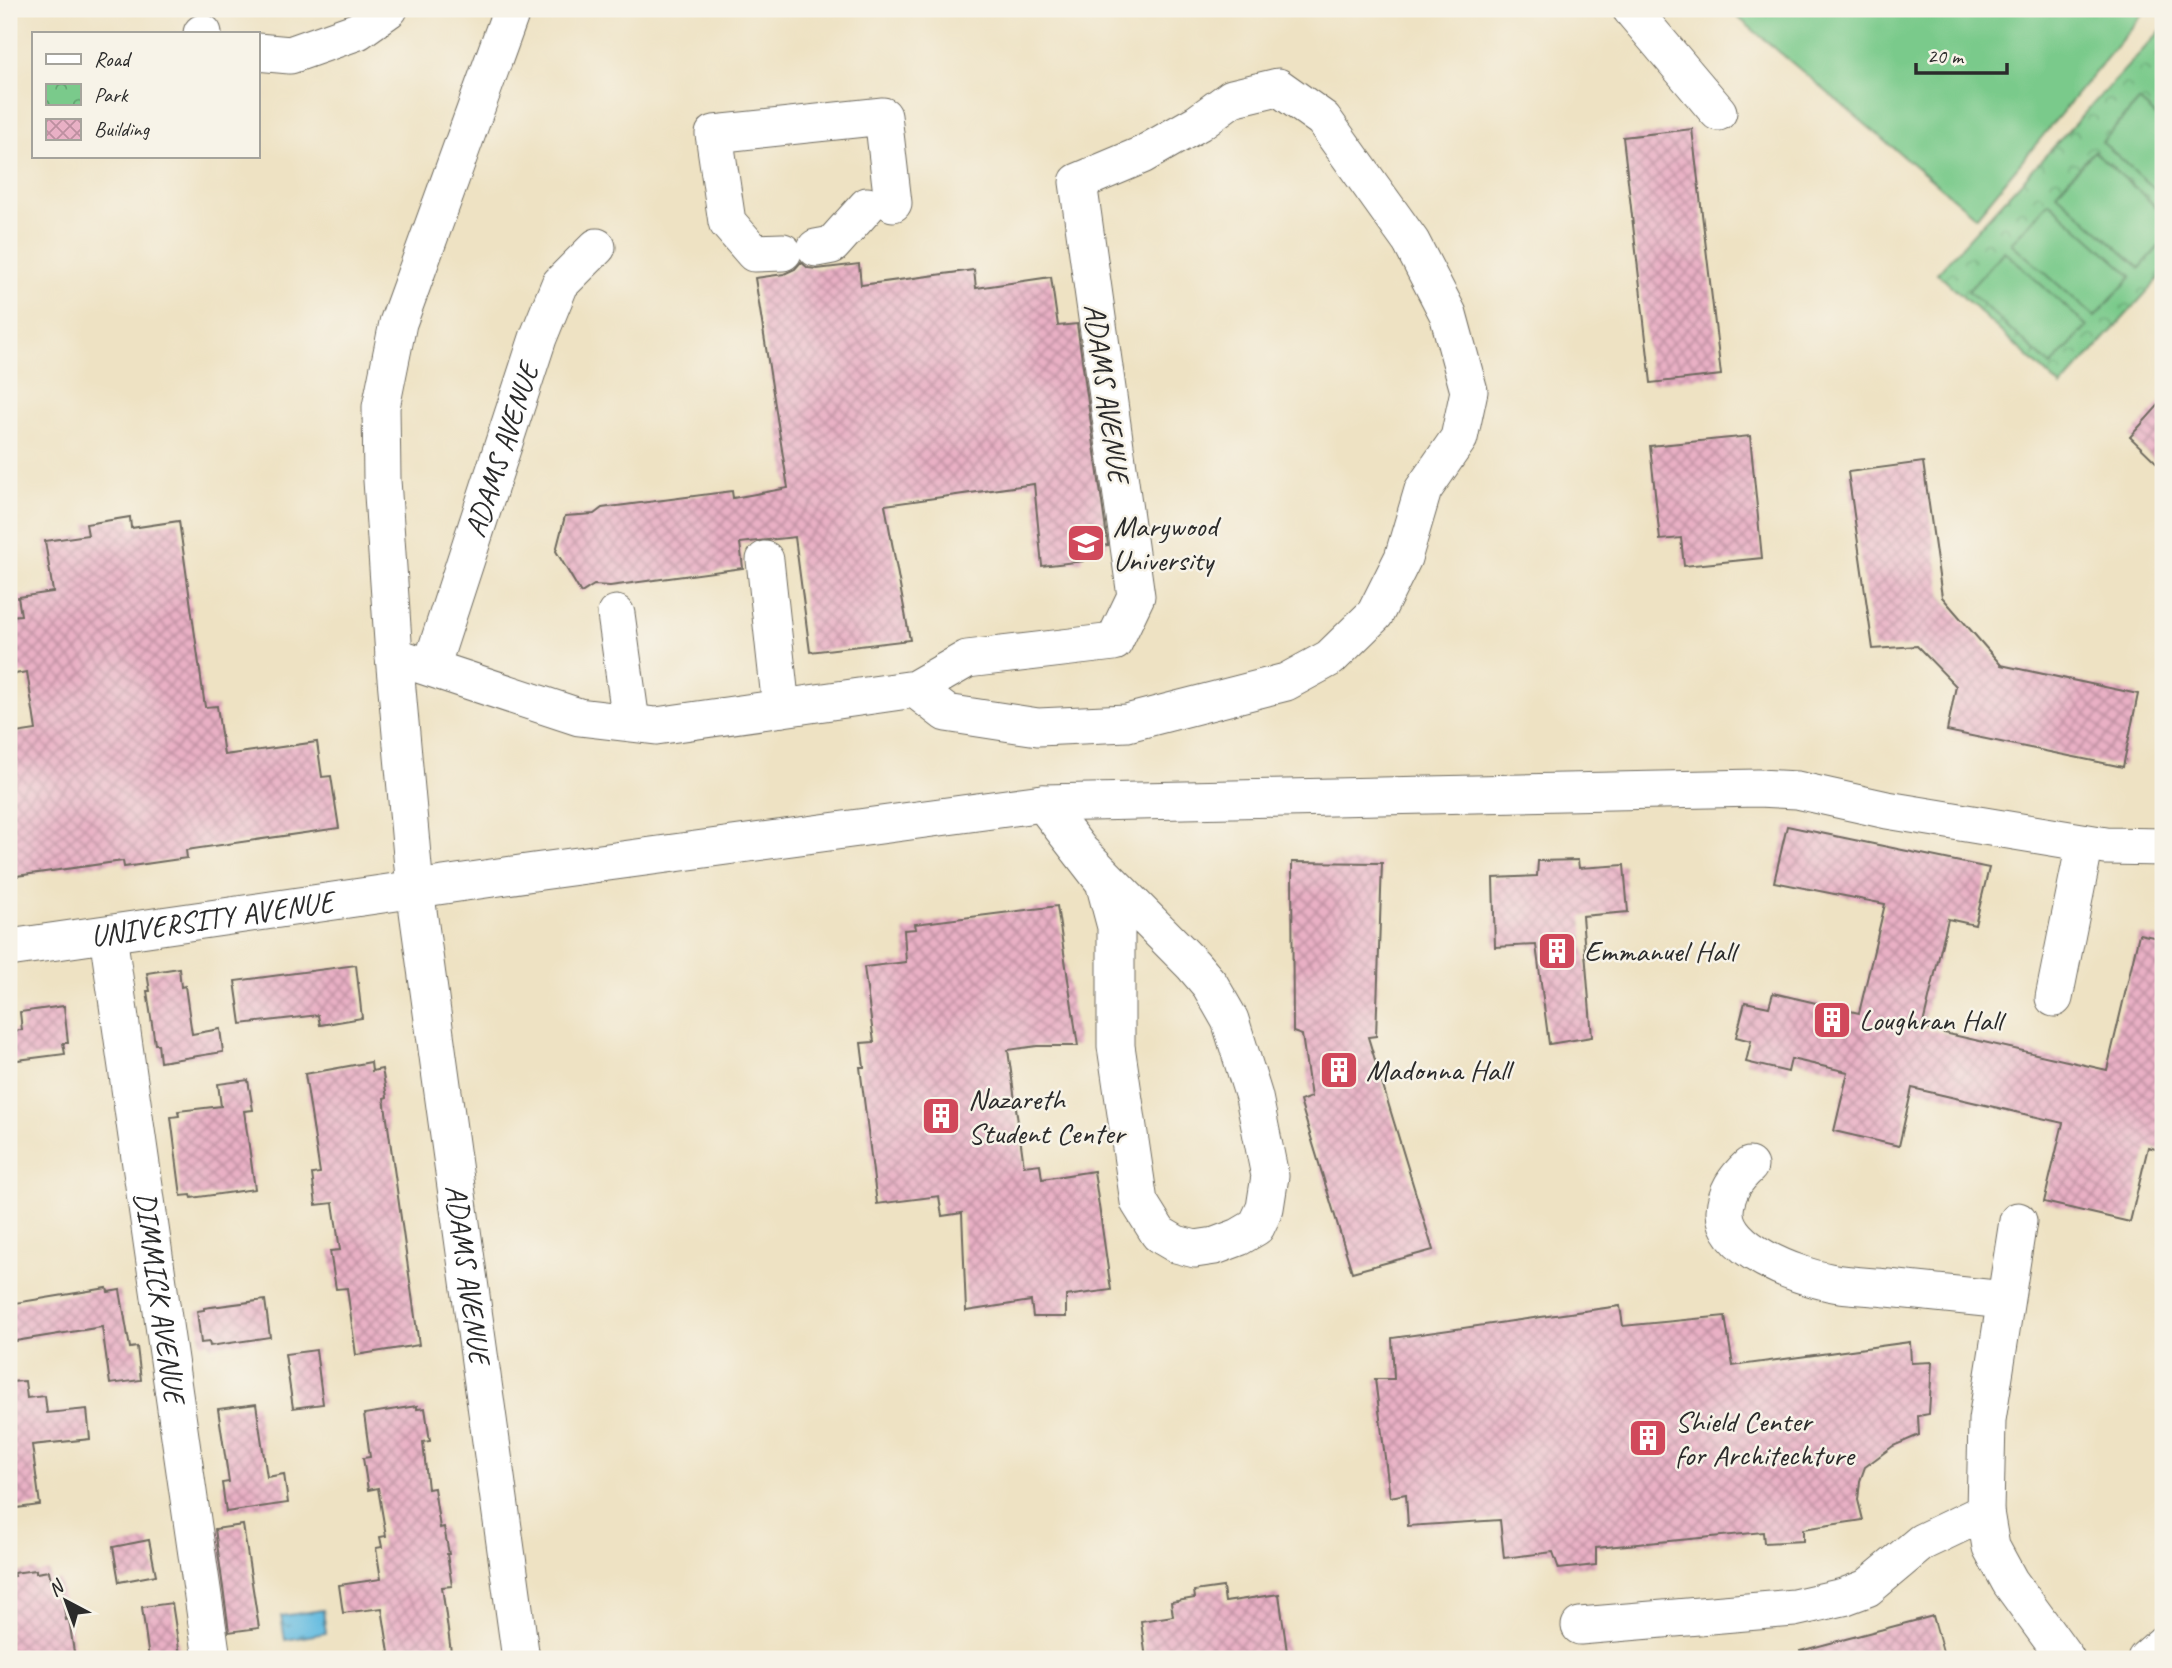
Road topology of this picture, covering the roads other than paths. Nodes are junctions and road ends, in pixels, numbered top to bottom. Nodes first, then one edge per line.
1 (389, 9) edge
2 (512, 9) edge
3 (1631, 9) edge
4 (259, 52) edge
5 (1718, 112) dead end
6 (880, 205) joint
7 (597, 247) dead end
8 (765, 560) dead end
9 (616, 614) dead end
10 (394, 656) junction
11 (431, 667) junction
12 (915, 689) junction
13 (781, 708) junction
14 (631, 722) junction
15 (1043, 803) junction
16 (2085, 843) junction
17 (2163, 847) edge
18 (1083, 854) junction
19 (415, 889) junction
20 (108, 934) junction
21 (9, 948) edge
22 (2054, 998) dead end
23 (1749, 1166) dead end
24 (2018, 1221) dead end
25 (2005, 1300) junction
26 (1985, 1512) junction
27 (1580, 1626) dead end
28 (2163, 1644) edge
29 (212, 1659) edge
30 (521, 1659) edge
31 (2066, 1659) edge
32 (2146, 1659) edge

1 - 4 street
2 - 10 street, ADAMS AVENUE
3 - 5 street
6 - 6 street
7 - 11 street, ADAMS AVENUE
8 - 13 street
9 - 14 street
10 - 11 street
10 - 19 street, ADAMS AVENUE
11 - 14 street
12 - 12 street, ADAMS AVENUE
12 - 13 street
13 - 14 street
15 - 16 street, UNIVERSITY AVENUE
15 - 18 street
15 - 19 street, UNIVERSITY AVENUE
16 - 17 street, UNIVERSITY AVENUE
16 - 22 street
18 - 18 street
19 - 20 street, UNIVERSITY AVENUE
19 - 30 street, ADAMS AVENUE
20 - 21 street, UNIVERSITY AVENUE
20 - 29 street, DIMMICK AVENUE
23 - 25 street
24 - 25 street
25 - 26 street
26 - 27 street
26 - 31 street
28 - 32 street

